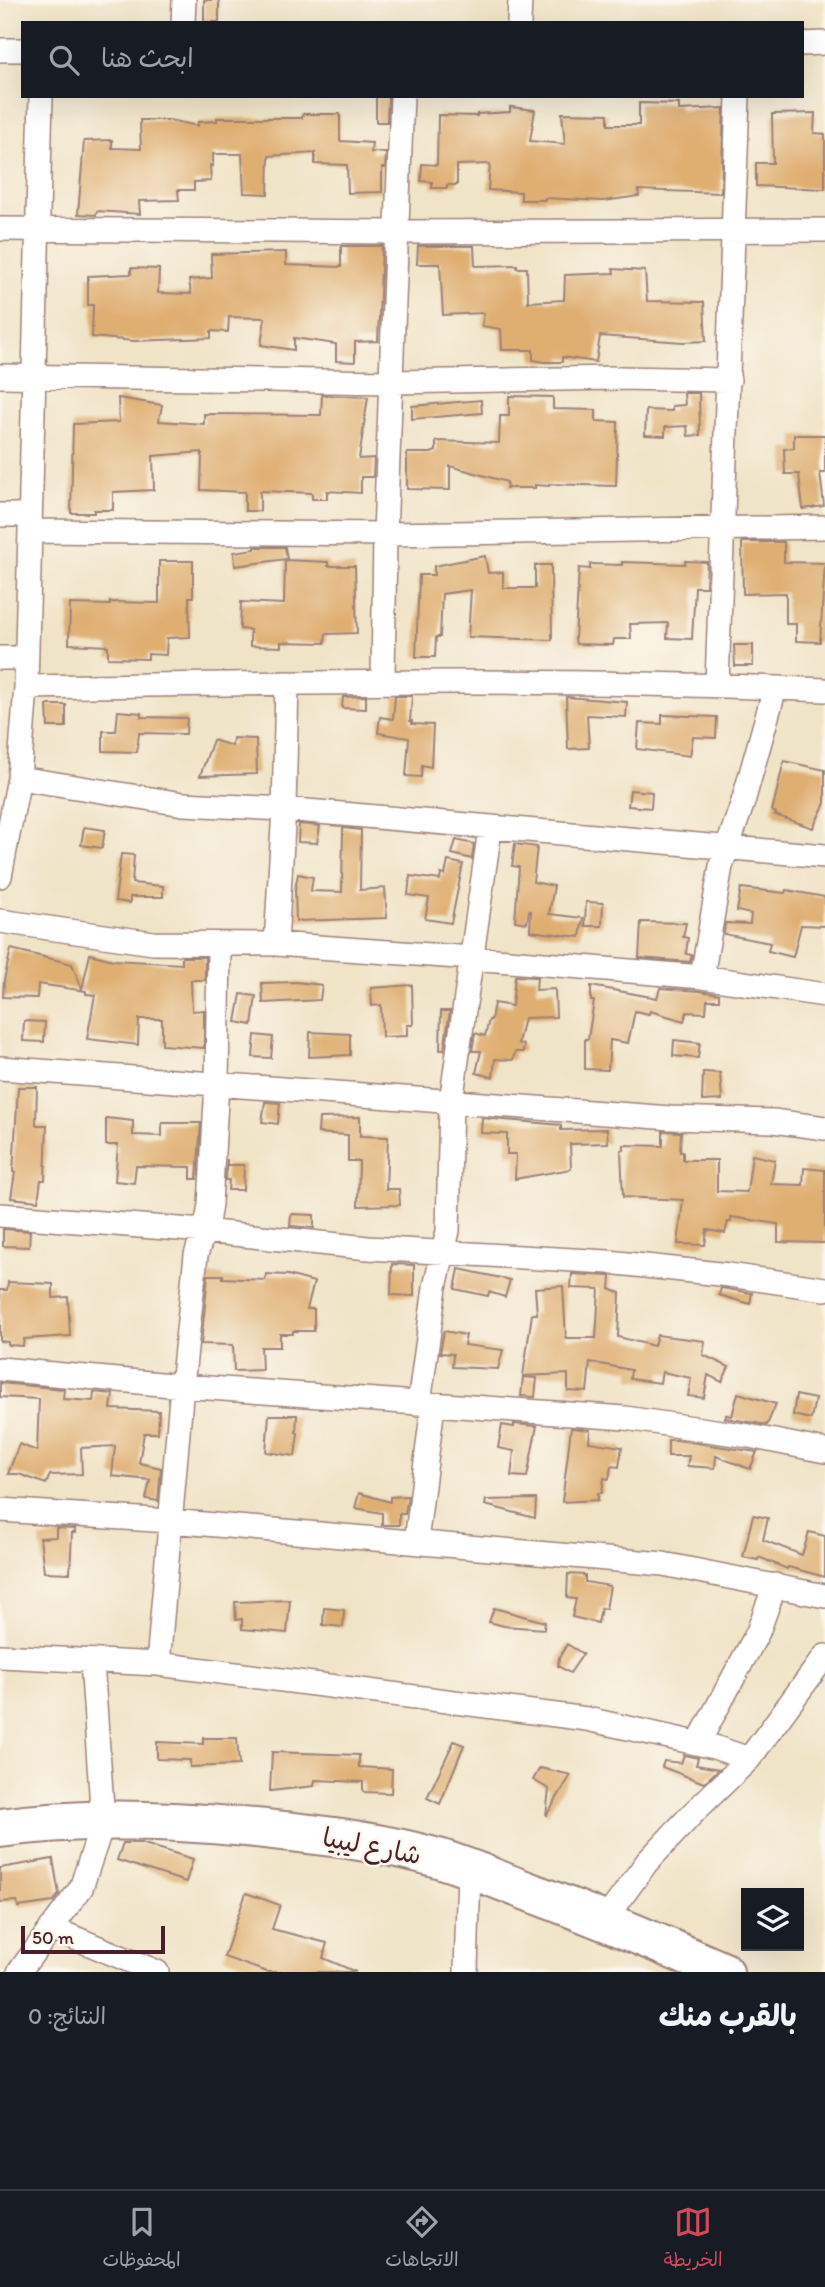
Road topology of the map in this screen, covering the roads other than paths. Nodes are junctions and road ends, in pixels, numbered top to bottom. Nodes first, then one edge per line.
1 (184, 0) edge
2 (520, 0) edge
3 (183, 21) edge
4 (519, 21) edge
5 (825, 43) edge
6 (804, 44) edge
7 (0, 50) edge
8 (21, 50) edge
9 (41, 98) edge
10 (402, 98) edge
11 (738, 98) edge
12 (0, 229) edge
13 (40, 229) junction
14 (825, 230) edge
15 (734, 231) junction
16 (396, 232) junction
17 (0, 376) edge
18 (34, 376) junction
19 (729, 380) junction
20 (391, 382) junction
21 (0, 515) edge
22 (29, 523) junction
23 (825, 527) edge
24 (722, 528) junction
25 (385, 534) junction
26 (0, 658) edge
27 (26, 658) junction
28 (383, 681) junction
29 (287, 683) junction
30 (717, 684) junction
31 (26, 687) junction
32 (775, 688) junction
33 (825, 690) edge
34 (19, 778) junction
35 (7, 808) edge
36 (284, 809) junction
37 (490, 828) junction
38 (727, 849) junction
39 (825, 856) edge
40 (0, 876) edge
41 (0, 921) edge
42 (276, 944) junction
43 (219, 945) junction
44 (472, 958) junction
45 (702, 977) junction
46 (825, 995) edge
47 (0, 1068) edge
48 (217, 1084) junction
49 (451, 1101) junction
50 (825, 1128) edge
51 (0, 1214) edge
52 (204, 1231) junction
53 (444, 1251) junction
54 (825, 1289) edge
55 (0, 1369) edge
56 (182, 1386) junction
57 (426, 1404) junction
58 (825, 1451) edge
59 (0, 1510) edge
60 (170, 1521) junction
61 (416, 1542) junction
62 (775, 1585) junction
63 (825, 1596) edge
64 (0, 1656) edge
65 (825, 1657) edge
66 (92, 1661) junction
67 (158, 1664) junction
68 (698, 1743) junction
69 (749, 1759) junction
70 (103, 1822) junction
71 (0, 1828) edge
72 (469, 1869) junction
73 (605, 1920) junction
74 (51, 1928) junction
75 (19, 1972) edge
76 (157, 1972) edge
77 (466, 1972) edge
78 (724, 1972) edge

1 - 3 street
2 - 4 street
5 - 6 street
7 - 8 street
9 - 13 street
10 - 16 street
11 - 15 street
12 - 13 street
13 - 16 street
13 - 18 street
14 - 15 street
15 - 16 street
15 - 19 street
16 - 20 street
17 - 18 street
18 - 20 street
18 - 22 street
19 - 20 street
19 - 24 street
20 - 25 street
21 - 22 street
22 - 25 street
22 - 27 street
23 - 24 street
24 - 25 street
24 - 30 street
25 - 28 street
26 - 27 street
27 - 31 street
28 - 29 street
28 - 30 street
29 - 31 street
29 - 36 street
30 - 32 street
31 - 34 street
32 - 33 street
32 - 38 street
34 - 35 street
34 - 36 street
35 - 40 street
36 - 37 street
36 - 42 street
37 - 38 street
37 - 44 street
38 - 39 street
38 - 45 street
41 - 43 street
42 - 43 street
42 - 44 street
43 - 48 street
44 - 45 street
44 - 49 street
45 - 46 street
47 - 48 street
48 - 49 street
48 - 52 street
49 - 50 street
49 - 53 street
51 - 52 street
52 - 53 street
52 - 56 street
53 - 54 street
53 - 57 street
55 - 56 street
56 - 57 street
56 - 60 street
57 - 58 street
57 - 61 street
59 - 60 street
60 - 61 street
60 - 67 street
61 - 62 street
62 - 63 street
62 - 68 street
64 - 66 street
65 - 69 street
66 - 67 street
66 - 70 street
67 - 68 street
68 - 69 street
69 - 73 street
70 - 71 highway, شارع ليبيا
70 - 72 highway, شارع ليبيا
70 - 74 street
72 - 73 highway, شارع ليبيا
72 - 77 street
73 - 78 highway, شارع ليبيا
74 - 75 street
74 - 76 street

